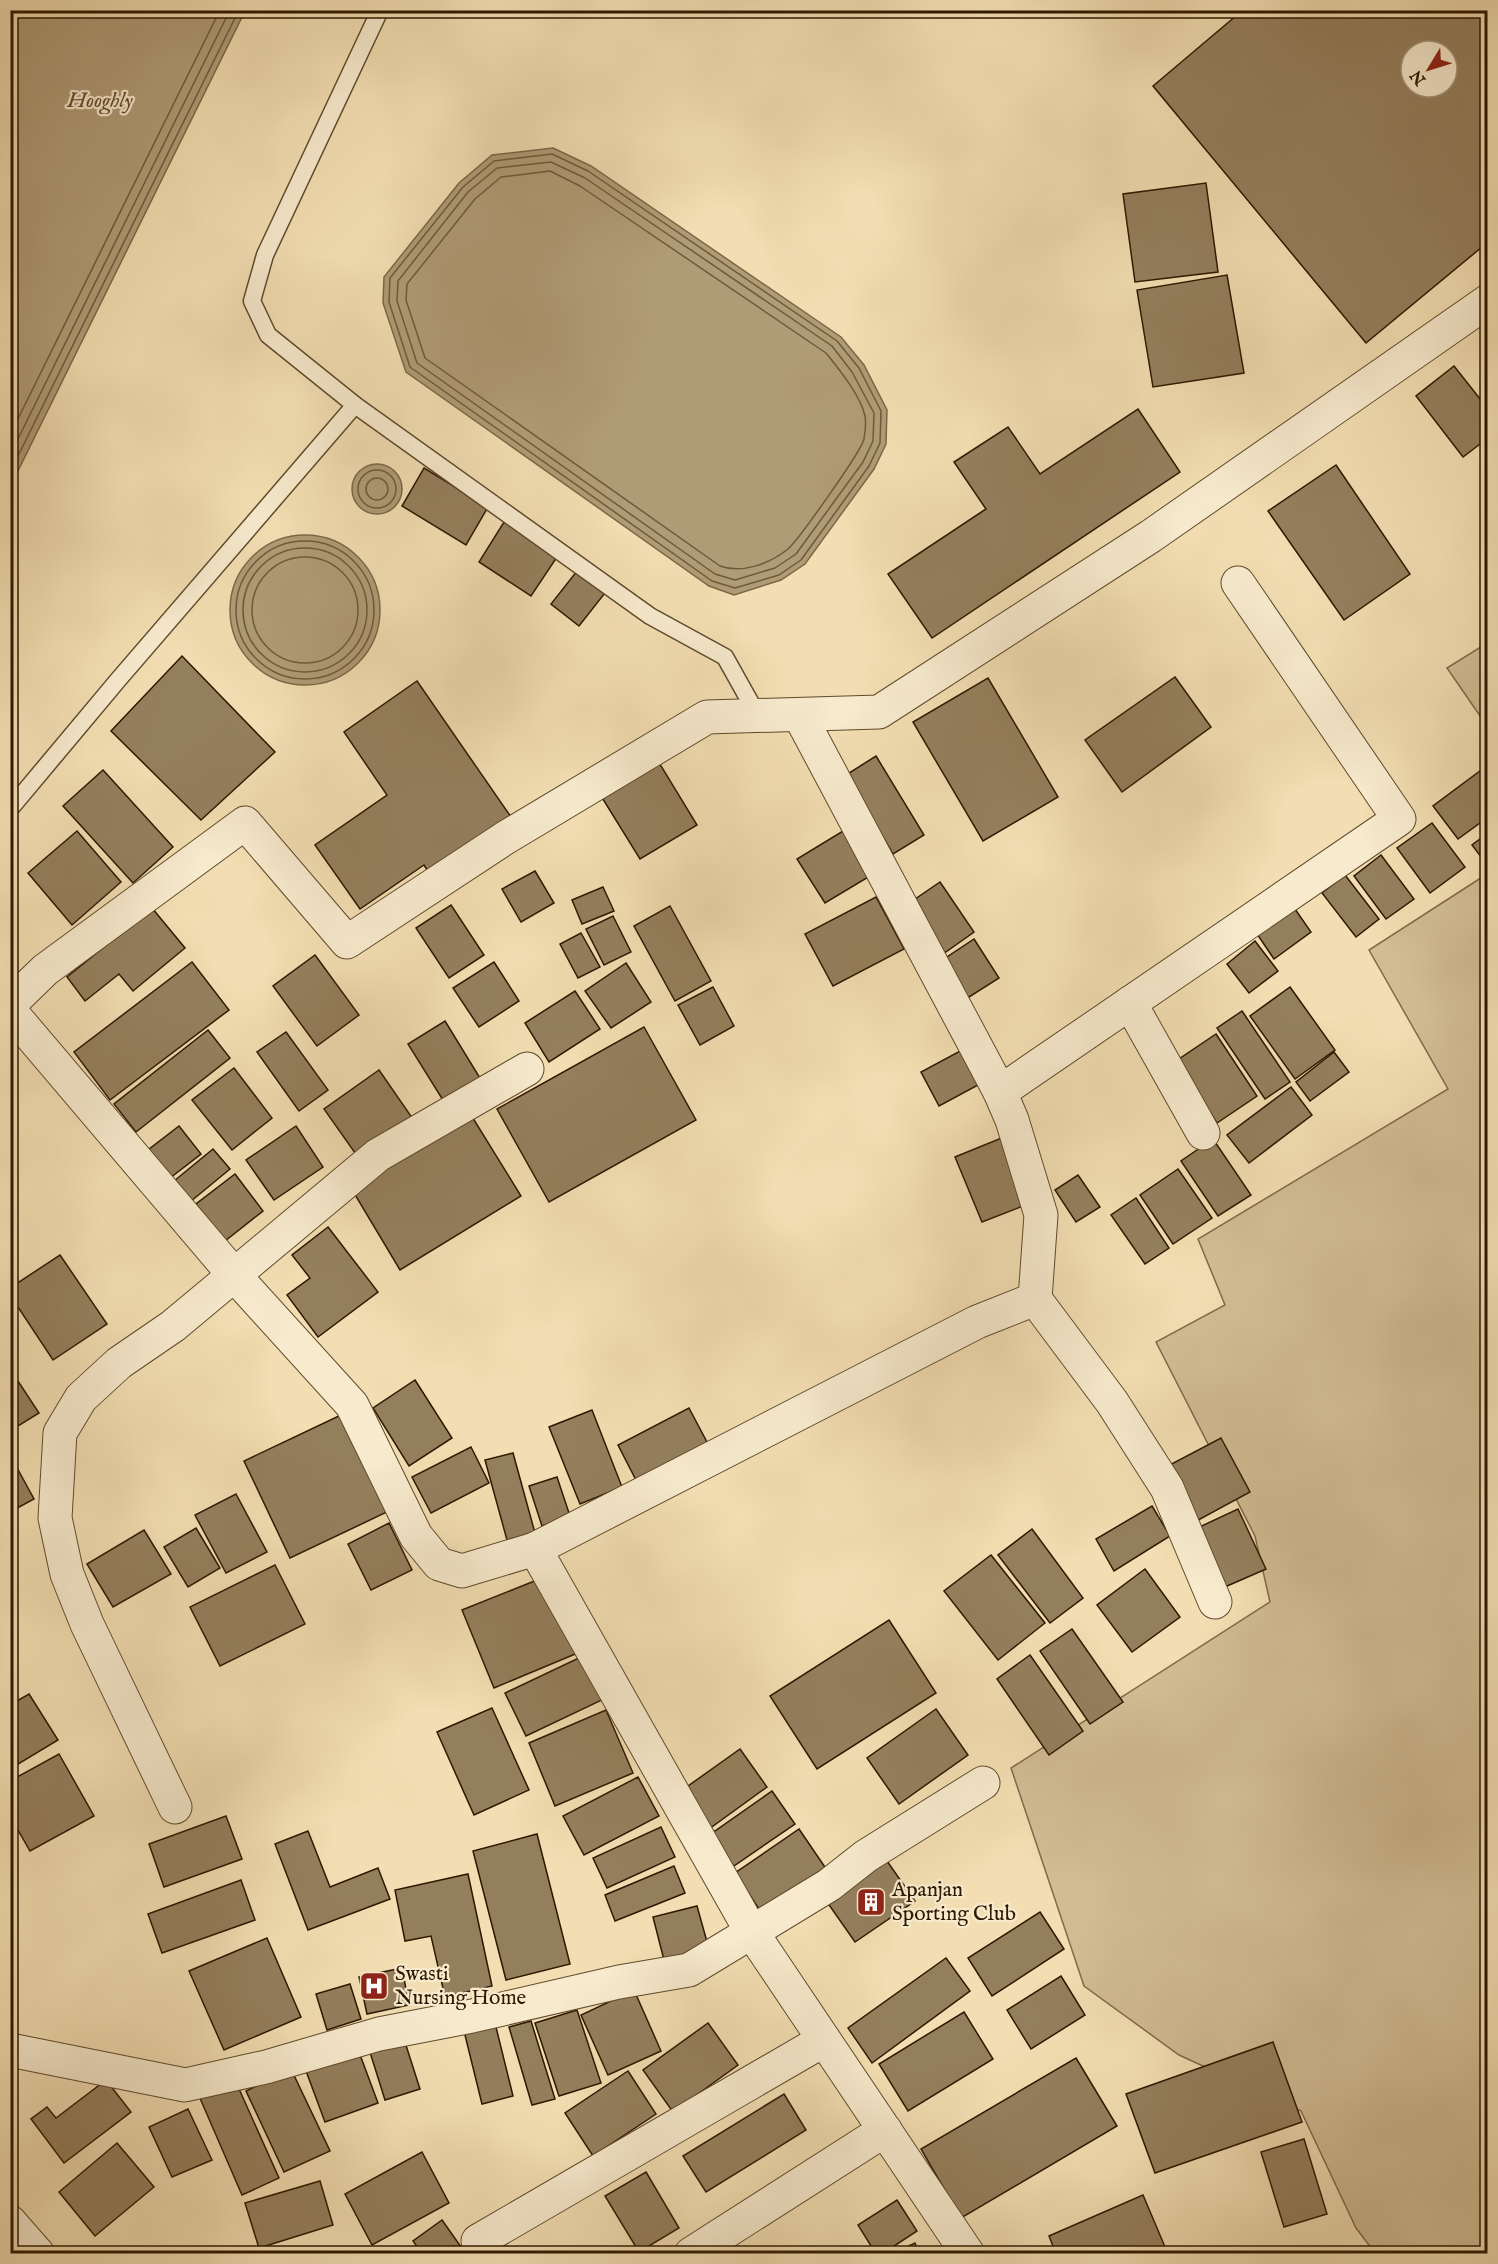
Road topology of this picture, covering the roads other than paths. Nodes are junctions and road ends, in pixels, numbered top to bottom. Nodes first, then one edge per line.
1 (380, 10) edge
2 (1488, 301) edge
3 (355, 405) junction
4 (1238, 583) dead end
5 (758, 716) junction
6 (800, 716) junction
7 (10, 809) edge
8 (1130, 1003) junction
9 (10, 1004) edge
10 (10, 1011) edge
11 (527, 1069) dead end
12 (1000, 1092) junction
13 (1203, 1132) dead end
14 (235, 1276) junction
15 (1035, 1299) junction
16 (535, 1549) junction
17 (1215, 1602) dead end
18 (983, 1783) dead end
19 (175, 1807) dead end
20 (751, 1931) junction
21 (824, 2040) junction
22 (10, 2050) edge
23 (885, 2130) junction
24 (10, 2222) edge
25 (478, 2241) dead end
26 (38, 2253) edge
27 (691, 2253) edge
28 (968, 2253) edge

1 - 3 lane
2 - 6 street
3 - 5 lane
3 - 7 lane
4 - 8 street
5 - 6 street
5 - 9 street
6 - 12 street
8 - 12 street
8 - 13 street
10 - 14 street
11 - 14 street
12 - 15 street
14 - 16 street
14 - 19 street
15 - 16 street
15 - 17 street
16 - 20 street
18 - 20 street
20 - 21 street
20 - 22 street
21 - 23 street
21 - 25 street
23 - 27 street
23 - 28 street
24 - 26 street

